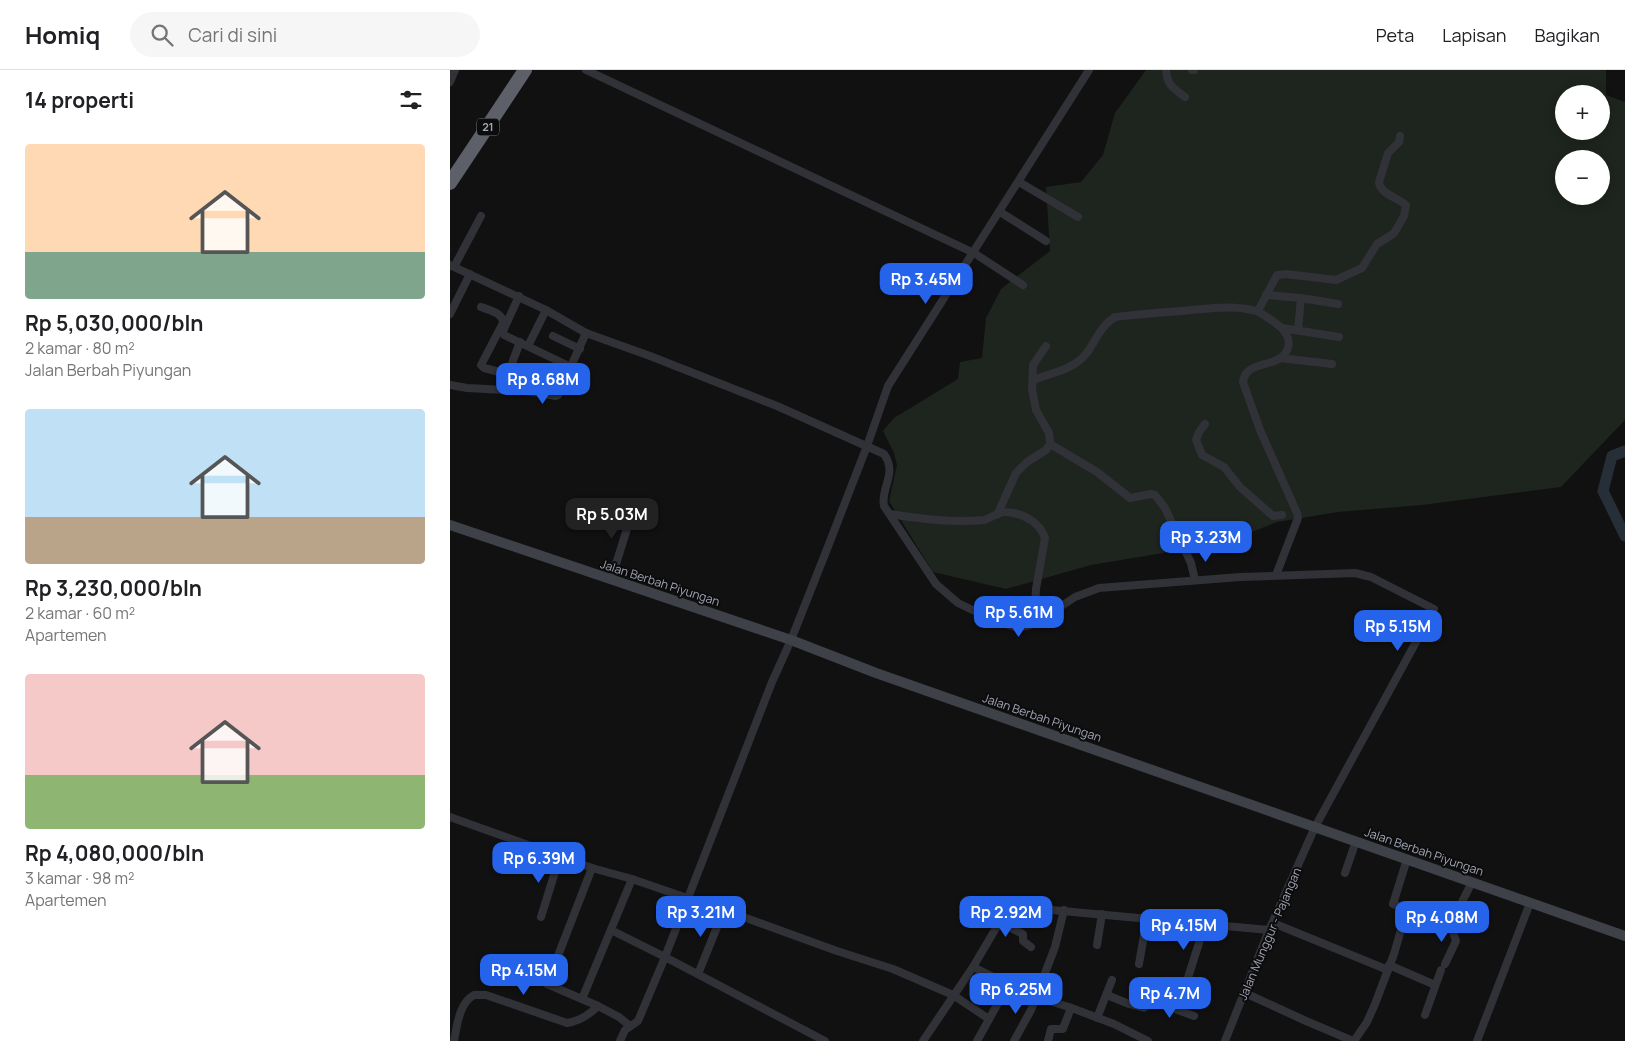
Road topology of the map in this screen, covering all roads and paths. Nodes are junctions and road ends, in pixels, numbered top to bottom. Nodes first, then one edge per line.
1 (455, 70) edge
2 (525, 70) edge
3 (586, 70) edge
4 (1089, 70) edge
5 (1166, 70) edge
6 (450, 82) edge
7 (1185, 96) dead end
8 (1400, 136) dead end
9 (1019, 182) junction
10 (450, 183) edge
11 (1000, 212) junction
12 (481, 216) dead end
13 (1078, 217) dead end
14 (1046, 241) dead end
15 (974, 253) junction
16 (452, 266) edge
17 (470, 274) junction
18 (1022, 286) dead end
19 (1266, 294) junction
20 (519, 296) junction
21 (1301, 298) junction
22 (1338, 304) dead end
23 (481, 306) dead end
24 (546, 310) junction
25 (450, 311) edge
26 (1258, 311) junction
27 (1282, 328) junction
28 (1298, 330) junction
29 (586, 333) junction
30 (553, 336) dead end
31 (1339, 337) dead end
32 (520, 342) junction
33 (528, 346) junction
34 (1046, 346) dead end
35 (580, 349) junction
36 (1280, 358) junction
37 (1332, 364) dead end
38 (571, 367) junction
39 (508, 374) junction
40 (1033, 380) junction
41 (450, 385) edge
42 (506, 390) junction
43 (1205, 424) dead end
44 (1050, 444) junction
45 (867, 446) junction
46 (998, 513) junction
47 (890, 514) junction
48 (1282, 514) dead end
49 (631, 516) dead end
50 (450, 525) edge
51 (1185, 542) dead end
52 (1276, 575) junction
53 (611, 580) junction
54 (1197, 580) junction
55 (1036, 623) junction
56 (791, 640) junction
57 (450, 817) edge
58 (1315, 827) junction
59 (1356, 841) junction
60 (560, 856) junction
61 (1406, 859) junction
62 (592, 868) junction
63 (1345, 873) dead end
64 (632, 879) junction
65 (1472, 882) junction
66 (687, 898) junction
67 (1530, 903) junction
68 (1407, 909) junction
69 (724, 910) junction
70 (1064, 910) junction
71 (1102, 914) junction
72 (541, 918) dead end
73 (1147, 918) junction
74 (999, 922) junction
75 (1205, 924) junction
76 (1271, 926) junction
77 (1452, 927) junction
78 (611, 930) junction
79 (1625, 936) edge
80 (1097, 945) dead end
81 (1030, 947) dead end
82 (665, 957) junction
83 (1139, 964) dead end
84 (973, 968) junction
85 (1388, 968) junction
86 (698, 974) junction
87 (1112, 980) dead end
88 (1008, 985) junction
89 (1435, 985) junction
90 (1185, 987) dead end
91 (1245, 993) junction
92 (953, 995) junction
93 (1107, 995) junction
94 (1036, 998) junction
95 (582, 999) junction
96 (598, 1006) junction
97 (1071, 1008) junction
98 (1425, 1015) dead end
99 (1194, 1016) dead end
100 (1097, 1018) junction
101 (989, 1019) junction
102 (628, 1028) junction
103 (454, 1041) edge
104 (620, 1041) edge
105 (825, 1041) edge
106 (923, 1041) edge
107 (977, 1041) edge
108 (1014, 1041) edge
109 (1048, 1041) edge
110 (1148, 1041) edge
111 (1225, 1041) edge
112 (1353, 1041) edge
113 (1477, 1041) edge

1 - 6 street
2 - 10 highway, 21
3 - 15 street
4 - 9 street
5 - 7 street
8 - 19 street
9 - 11 street
9 - 13 street
11 - 14 street
11 - 15 street
12 - 16 street
15 - 18 street
15 - 45 street
16 - 17 street
17 - 20 street
17 - 25 street
19 - 21 street
19 - 26 street
20 - 24 street
20 - 32 street
21 - 22 street
21 - 28 street
23 - 39 street
24 - 29 street
24 - 33 street
26 - 27 street
26 - 40 street
27 - 28 street
27 - 36 street
28 - 31 street
29 - 35 street
29 - 45 street
30 - 35 street
32 - 33 street
32 - 39 street
33 - 38 street
34 - 40 street
35 - 38 street
36 - 37 street
36 - 52 street
38 - 42 street
39 - 42 street
40 - 44 street
41 - 42 street
43 - 48 street
44 - 46 street
44 - 54 street
45 - 47 street
45 - 56 street
46 - 47 street
46 - 55 street
47 - 55 street
49 - 53 street
50 - 53 street, Jalan Berbah Piyungan
51 - 54 street
52 - 54 street
52 - 58 street, Jalan Munggur - Pajangan
53 - 56 street, Jalan Berbah Piyungan
54 - 55 street
56 - 58 street, Jalan Berbah Piyungan
56 - 66 street
57 - 60 street
58 - 59 street, Jalan Berbah Piyungan
58 - 76 street, Jalan Munggur - Pajangan
59 - 61 street, Jalan Berbah Piyungan
59 - 63 street
60 - 62 street
60 - 72 street
61 - 65 street, Jalan Berbah Piyungan
61 - 68 street
62 - 64 street
62 - 95 street
64 - 66 street
64 - 78 street
65 - 67 street, Jalan Berbah Piyungan
65 - 77 street
66 - 69 street
66 - 82 street
67 - 79 street, Jalan Berbah Piyungan
67 - 113 street
68 - 77 street
68 - 85 street
69 - 86 street
69 - 92 street
70 - 71 street
70 - 74 street
70 - 94 street
71 - 73 street
71 - 80 street
73 - 75 street
73 - 83 street
74 - 81 street
74 - 84 street
75 - 76 street
75 - 90 street
76 - 85 street
76 - 91 street, Jalan Munggur - Pajangan
77 - 89 street
78 - 82 street
78 - 95 street
82 - 86 street
82 - 102 street
84 - 88 street
84 - 92 street
85 - 89 street
85 - 112 street
86 - 105 street
87 - 93 street
88 - 94 street
88 - 101 street
89 - 98 street
91 - 111 street, Jalan Munggur - Pajangan
91 - 112 street
92 - 101 street
92 - 106 street
93 - 99 street
93 - 100 street
94 - 97 street
94 - 108 street
95 - 96 street
96 - 102 street
96 - 103 street
97 - 100 street
97 - 109 street
100 - 110 street
101 - 107 street
102 - 104 street

